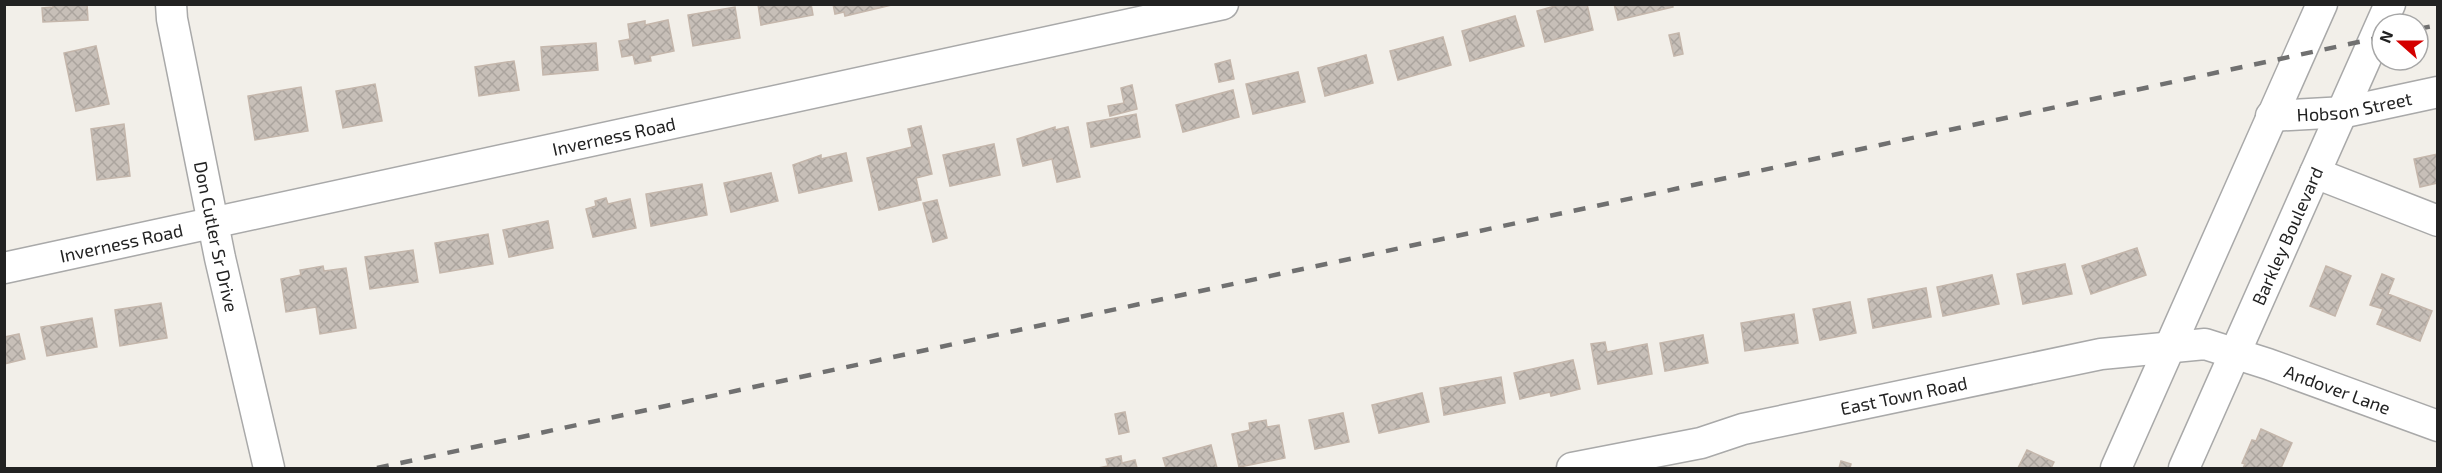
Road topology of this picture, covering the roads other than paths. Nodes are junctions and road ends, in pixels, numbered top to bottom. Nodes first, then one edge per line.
1 (171, 4) edge
2 (1223, 4) edge
3 (2322, 4) edge
4 (2390, 4) edge
5 (2438, 92) edge
6 (2341, 112) junction
7 (2271, 116) junction
8 (2314, 173) junction
9 (2438, 221) edge
10 (213, 223) junction
11 (4, 268) edge
12 (2170, 347) junction
13 (2237, 354) junction
14 (2438, 426) edge
15 (1696, 456) edge
16 (269, 468) edge
17 (1572, 468) edge
18 (2116, 468) edge
19 (2184, 468) edge

1 - 10 street, Don Cutler Sr Drive
2 - 10 street, Inverness Road
3 - 7 street
4 - 6 street, Barkley Boulevard
5 - 6 street, Hobson Street
6 - 7 street, Hobson Street
6 - 8 street, Barkley Boulevard
7 - 12 street
8 - 9 street
8 - 13 street, Barkley Boulevard
10 - 11 street, Inverness Road
10 - 16 street, Don Cutler Sr Drive
12 - 13 street, East Town Road
12 - 15 street, East Town Road
12 - 18 street
13 - 14 street, Andover Lane
13 - 19 street, Barkley Boulevard
15 - 17 street, East Town Road

